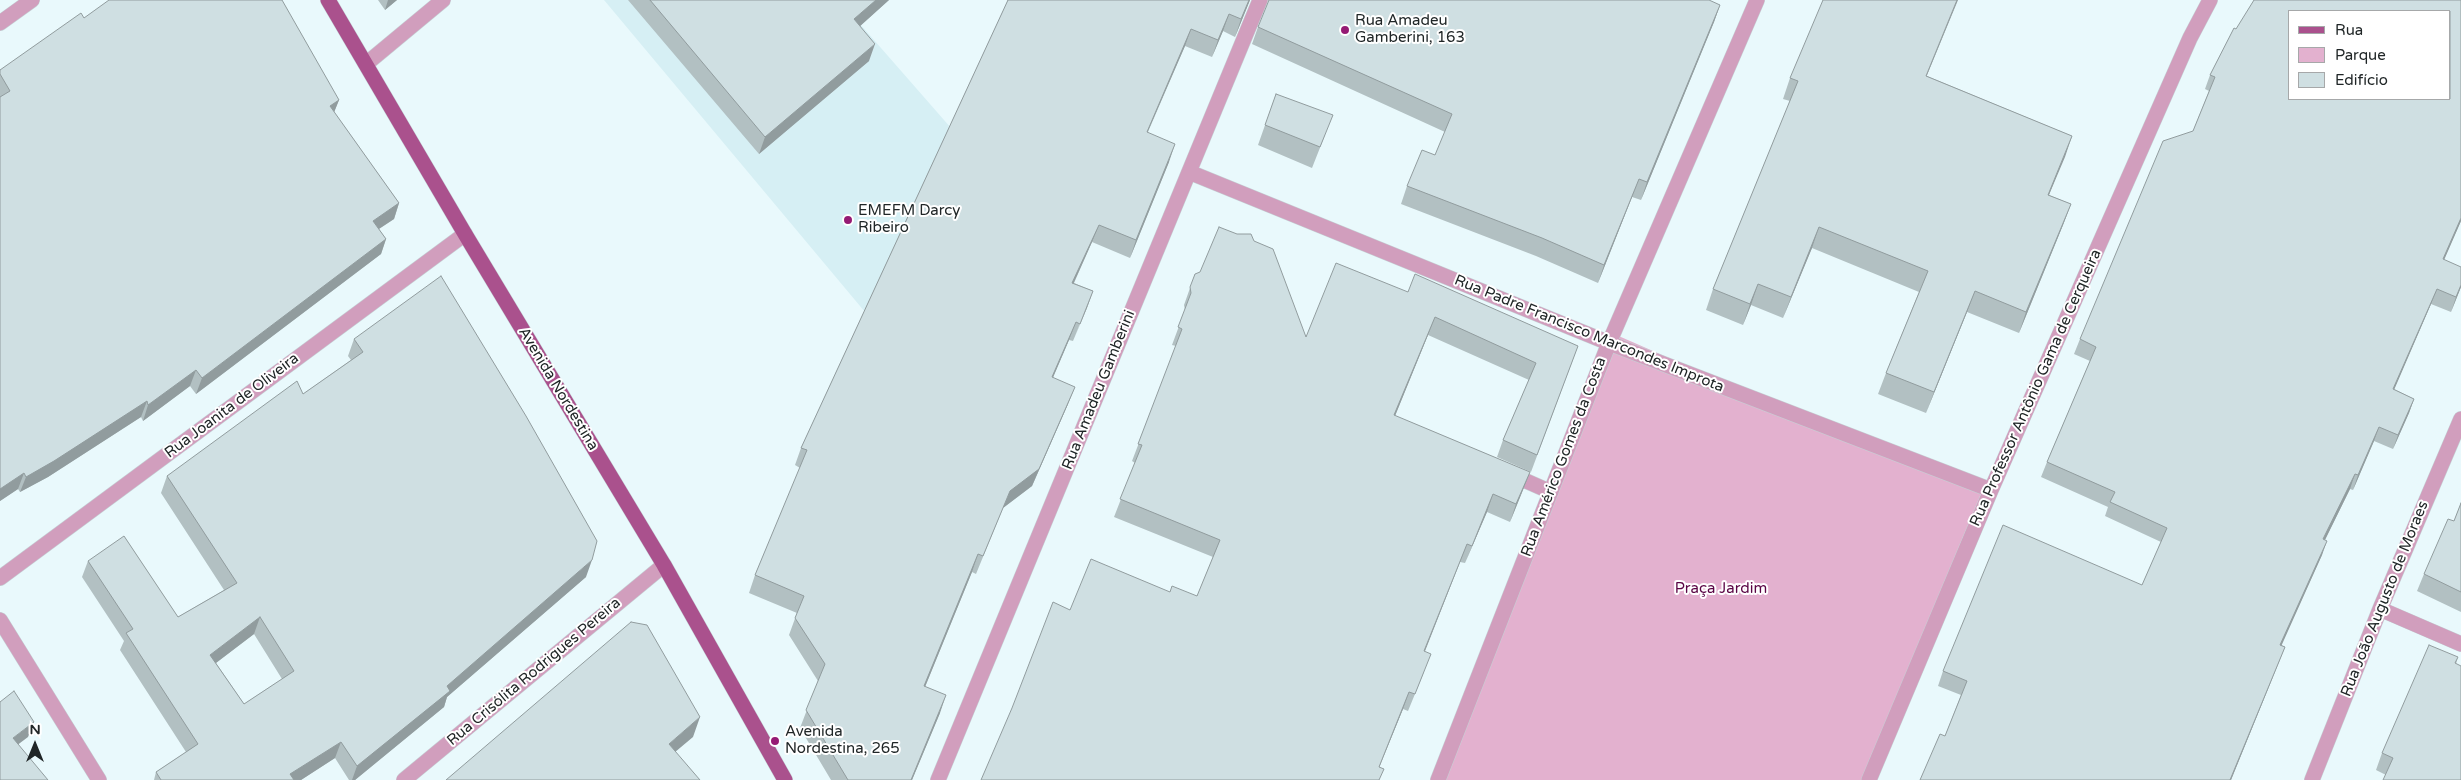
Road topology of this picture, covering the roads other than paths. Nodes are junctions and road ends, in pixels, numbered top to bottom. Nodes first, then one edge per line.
1 (32, 0) edge
2 (328, 0) edge
3 (443, 0) edge
4 (1260, 0) edge
5 (1757, 0) edge
6 (2210, 0) edge
7 (0, 22) edge
8 (366, 64) junction
9 (1189, 172) junction
10 (464, 234) junction
11 (1609, 343) junction
12 (2461, 419) edge
13 (1499, 468) edge
14 (1991, 490) junction
15 (1551, 492) junction
16 (664, 565) junction
17 (0, 578) edge
18 (2380, 609) junction
19 (0, 620) edge
20 (2461, 644) edge
21 (99, 780) edge
22 (404, 780) edge
23 (785, 780) edge
24 (938, 780) edge
25 (1438, 780) edge
26 (1869, 780) edge
27 (2312, 780) edge

1 - 7 street
2 - 8 main road, Avenida Nordestina
3 - 8 street
4 - 9 street, Rua Amadeu Gamberini
5 - 11 street, Rua Américo Gomes da Costa
6 - 14 street, Rua Professor Antônio Gama de Cerqueira
8 - 10 main road, Avenida Nordestina
9 - 11 street, Rua Padre Francisco Marcondes Improta
9 - 24 street, Rua Amadeu Gamberini
10 - 16 main road, Avenida Nordestina
10 - 17 street, Rua Joanita de Oliveira
11 - 14 street, Rua Padre Francisco Marcondes Improta
11 - 15 street, Rua Américo Gomes da Costa
12 - 18 street, Rua João Augusto de Moraes
13 - 15 street
14 - 26 street, Rua Professor Antônio Gama de Cerqueira
15 - 25 street, Rua Américo Gomes da Costa
16 - 22 street, Rua Crisólita Rodrigues Pereira
16 - 23 main road, Avenida Nordestina
18 - 20 street
18 - 27 street, Rua João Augusto de Moraes
19 - 21 street

